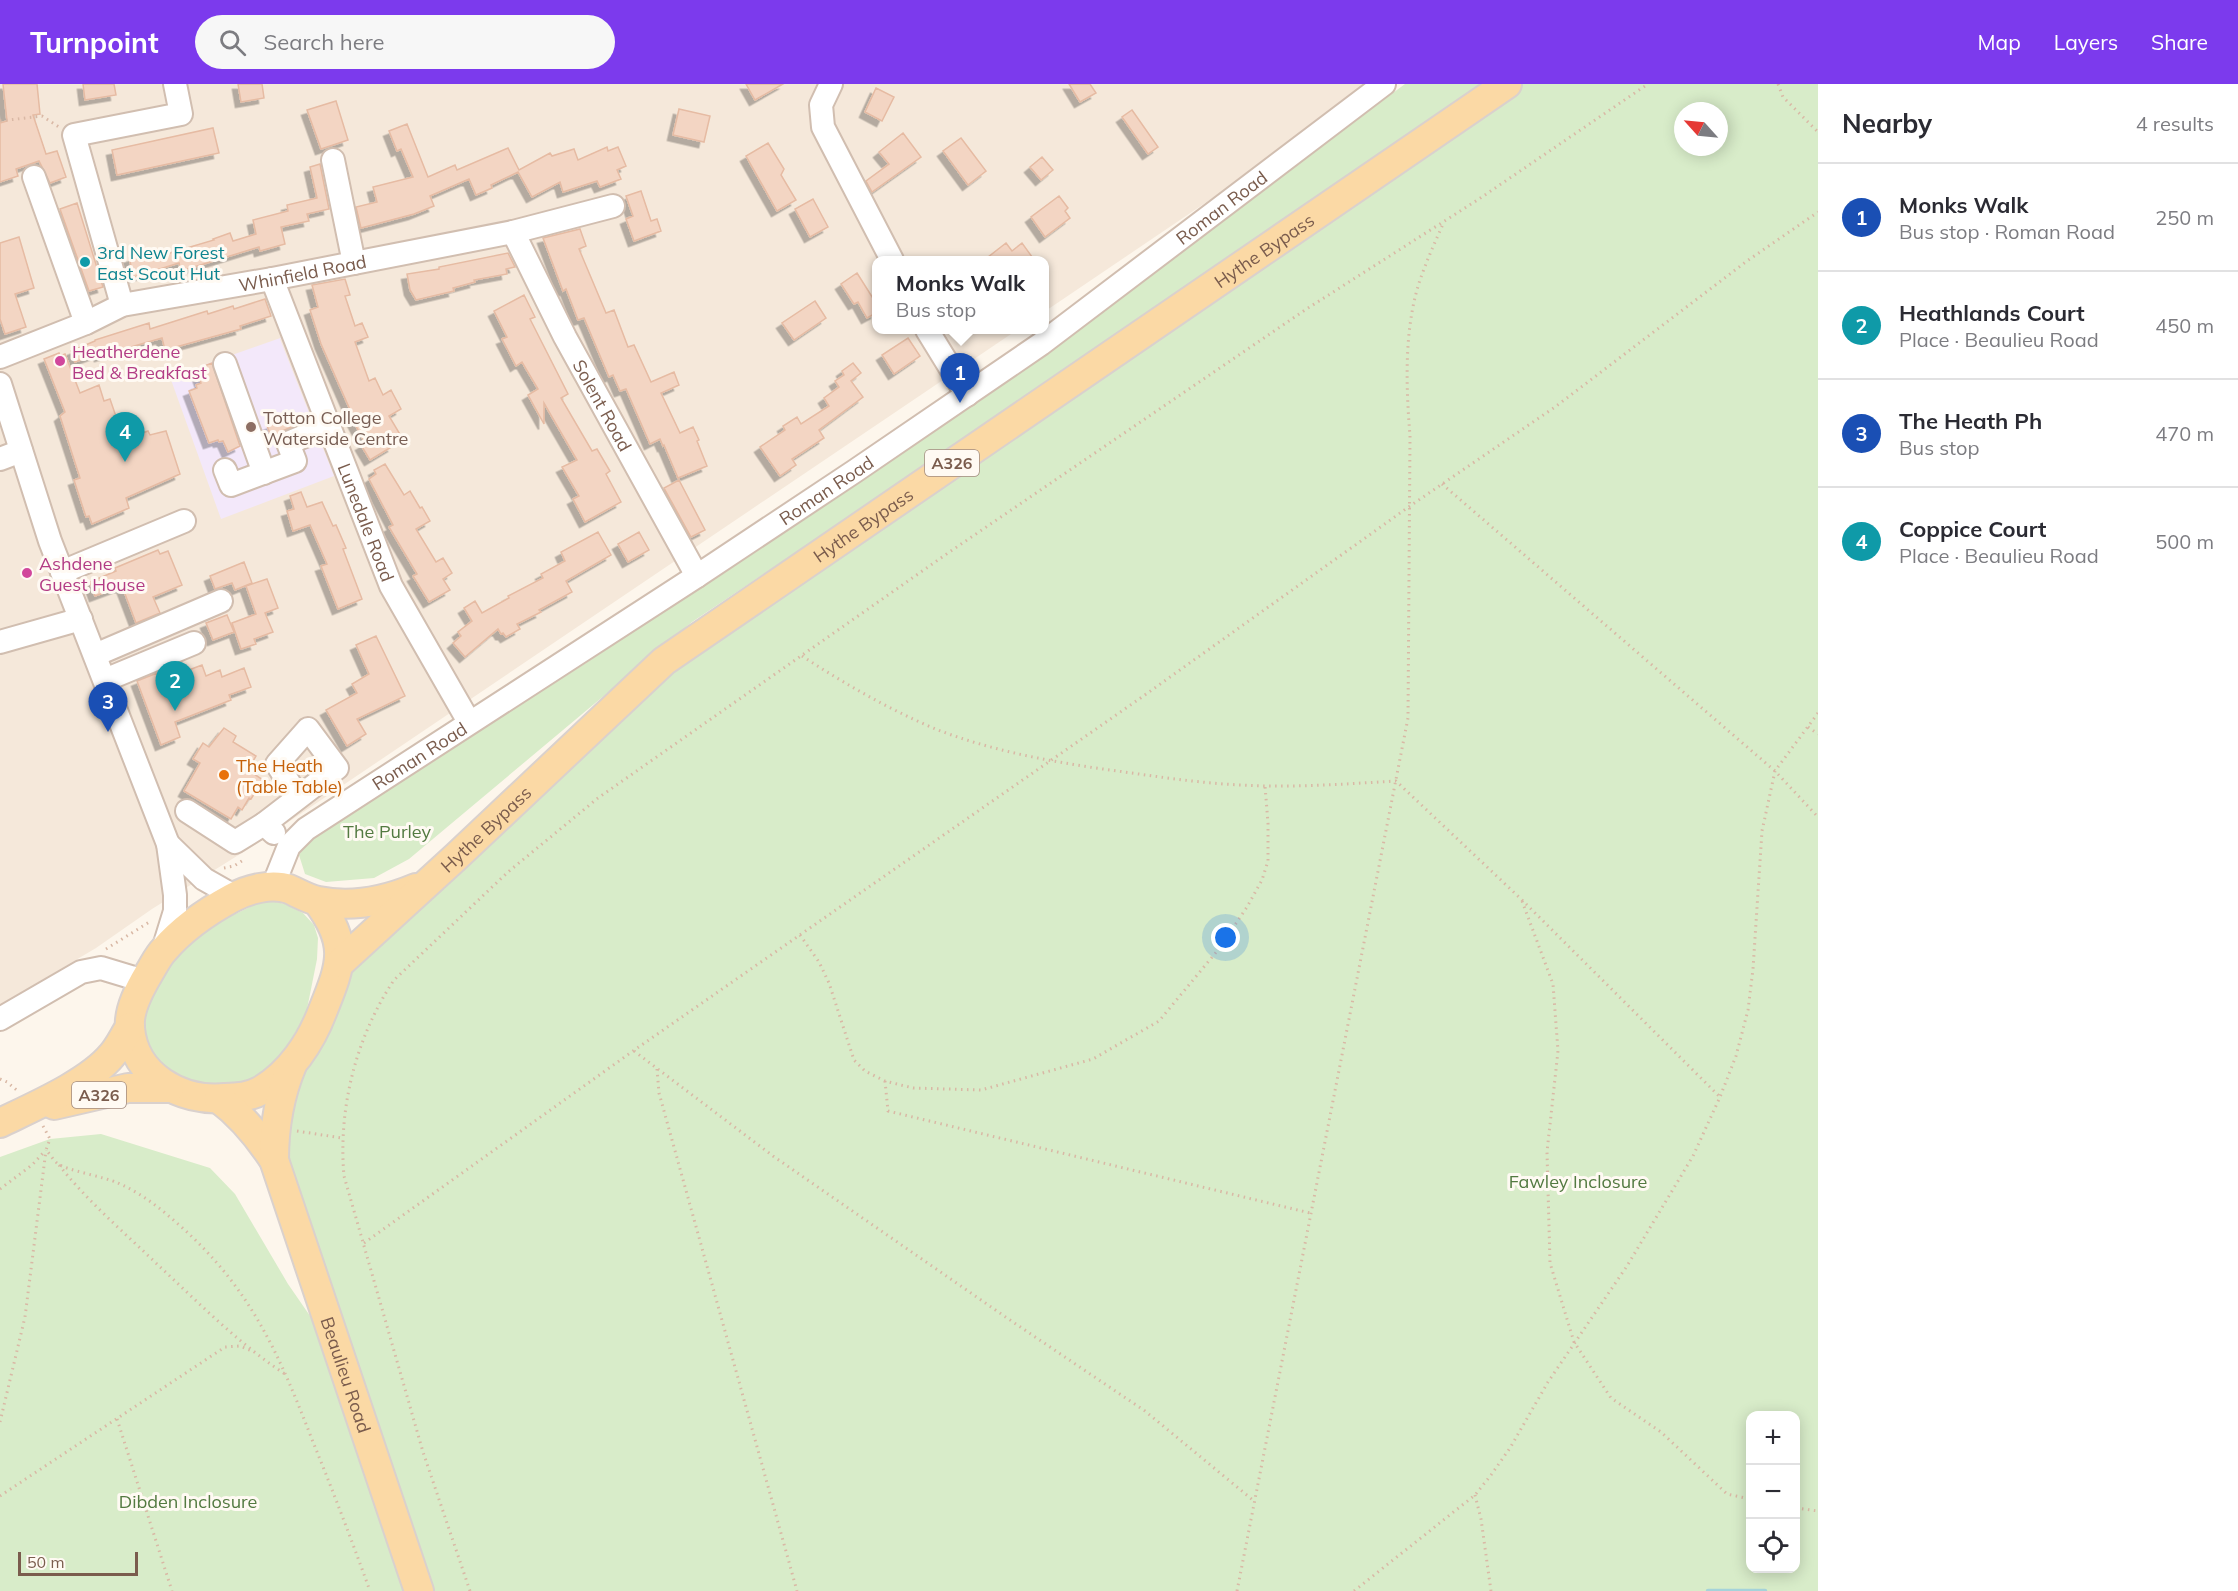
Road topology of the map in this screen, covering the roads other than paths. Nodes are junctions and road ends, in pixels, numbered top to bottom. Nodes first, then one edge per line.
1 (175, 84) edge
2 (831, 84) edge
3 (1384, 84) edge
4 (1507, 84) edge
5 (333, 160) dead end
6 (34, 177) dead end
7 (613, 206) dead end
8 (513, 232) junction
9 (889, 256) edge
10 (354, 263) junction
11 (272, 279) junction
12 (122, 305) junction
13 (86, 323) junction
14 (929, 334) edge
15 (0, 357) edge
16 (225, 364) dead end
17 (0, 384) edge
18 (967, 395) junction
19 (328, 426) junction
20 (10, 455) edge
21 (225, 470) dead end
22 (264, 473) junction
23 (184, 521) dead end
24 (62, 572) junction
25 (697, 576) junction
26 (221, 601) dead end
27 (81, 619) junction
28 (0, 642) edge
29 (194, 643) dead end
30 (95, 655) junction
31 (105, 680) junction
32 (469, 722) junction
33 (296, 794) dead end
34 (187, 812) dead end
35 (264, 825) junction
36 (168, 844) junction
37 (289, 846) junction
38 (428, 883) junction
39 (273, 886) junction
40 (234, 896) junction
41 (317, 901) junction
42 (163, 950) junction
43 (340, 963) junction
44 (144, 981) junction
45 (0, 1019) edge
46 (130, 1027) junction
47 (292, 1065) junction
48 (169, 1088) junction
49 (24, 1098) junction
50 (219, 1099) junction
51 (0, 1123) edge
52 (274, 1160) junction
53 (419, 1591) edge

1 - 12 street
2 - 9 street
3 - 18 street, Roman Road
4 - 38 main road, Hythe Bypass / A326
5 - 10 street
6 - 13 street
7 - 8 street, Whinfield Road
8 - 10 street, Whinfield Road
8 - 25 street, Solent Road
10 - 11 street, Whinfield Road
11 - 12 street, Whinfield Road
11 - 19 street, Lunedale Road
12 - 13 street, Whinfield Road
13 - 15 street, Whinfield Road
14 - 18 street
16 - 22 street
17 - 20 street
18 - 25 street, Roman Road
19 - 22 street
19 - 32 street, Lunedale Road
20 - 24 street
21 - 22 street
23 - 24 street
24 - 27 street
25 - 32 street, Roman Road
26 - 30 street
27 - 28 street
27 - 30 street
29 - 31 street
30 - 31 street
31 - 36 street
32 - 37 street, Roman Road
33 - 35 street
34 - 35 street
35 - 37 street
36 - 40 street
36 - 42 street
37 - 39 street, Roman Road
38 - 41 main road, Hythe Bypass / A326
38 - 43 main road, Hythe Bypass / A326
39 - 40 main road
39 - 41 main road
40 - 42 main road
41 - 43 main road
42 - 44 main road
43 - 47 main road
44 - 45 street
44 - 46 main road
46 - 48 main road
46 - 49 main road, A326
47 - 50 main road
47 - 52 main road, Beaulieu Road
48 - 49 main road, A326
48 - 50 main road
49 - 51 main road, A326
50 - 52 main road, Beaulieu Road
52 - 53 main road, Beaulieu Road

